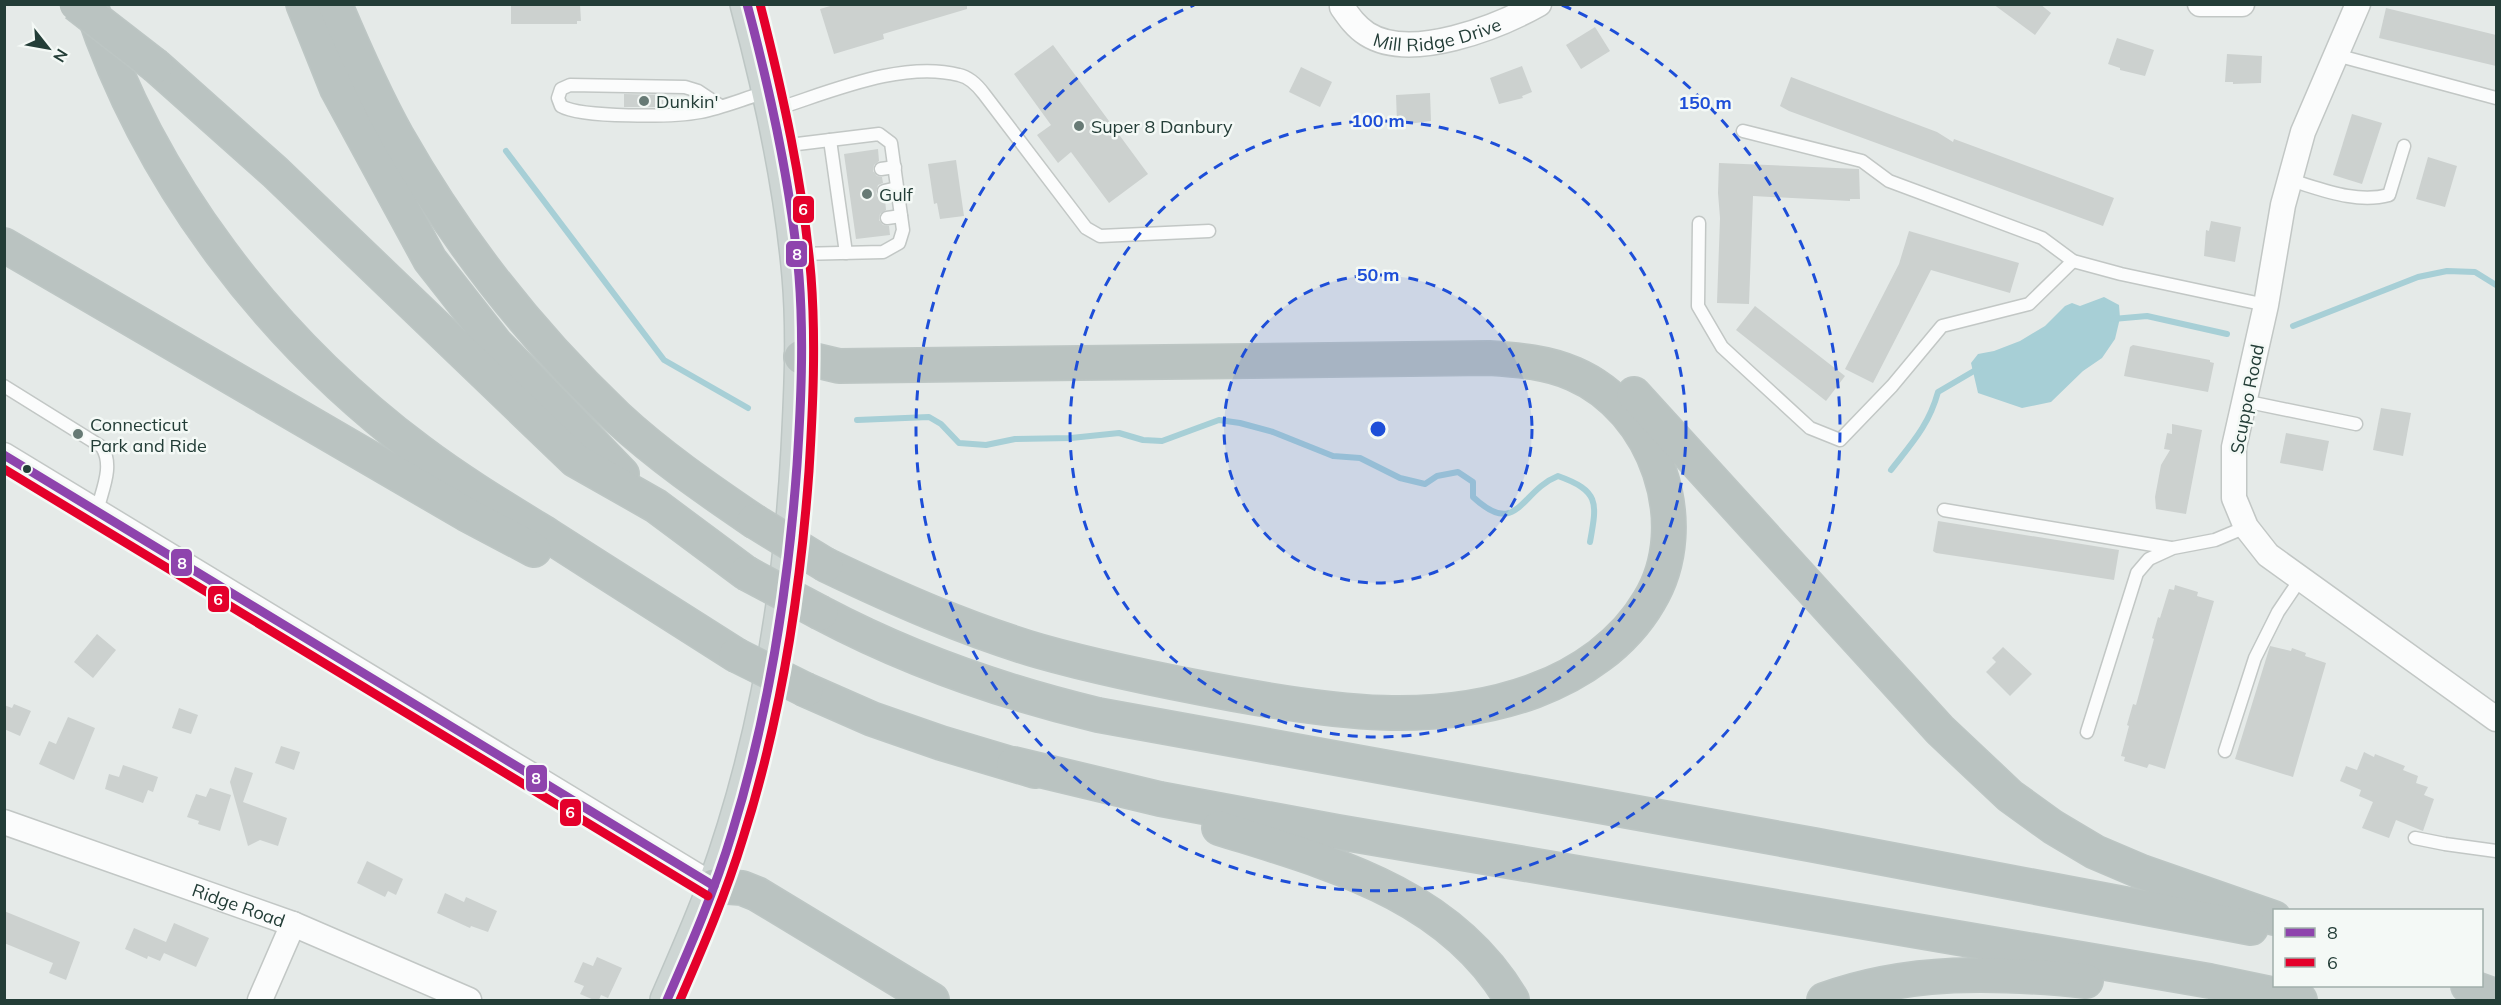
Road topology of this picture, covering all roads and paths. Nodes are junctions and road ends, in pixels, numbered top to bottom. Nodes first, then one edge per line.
1 (76, 4) edge
2 (91, 4) edge
3 (303, 4) edge
4 (335, 4) edge
5 (747, 4) edge
6 (1539, 4) edge
7 (2200, 4) edge
8 (2242, 4) edge
9 (2358, 4) edge
10 (1342, 7) dead end
11 (2336, 55) junction
12 (2496, 98) edge
13 (770, 101) junction
14 (719, 105) junction
15 (1743, 131) dead end
16 (830, 140) junction
17 (780, 146) junction
18 (2404, 146) dead end
19 (894, 167) junction
20 (881, 169) dead end
21 (2290, 180) junction
22 (897, 188) junction
23 (884, 191) dead end
24 (901, 216) junction
25 (887, 218) dead end
26 (1699, 223) dead end
27 (1209, 231) dead end
28 (4, 245) edge
29 (846, 253) junction
30 (796, 254) junction
31 (2073, 261) junction
32 (2266, 305) junction
33 (801, 357) junction
34 (4, 386) edge
35 (2244, 401) junction
36 (2356, 424) dead end
37 (4, 455) edge
38 (656, 506) junction
39 (1944, 510) dead end
40 (97, 511) junction
41 (2246, 527) junction
42 (2173, 548) junction
43 (2301, 578) junction
44 (736, 655) junction
45 (2496, 719) edge
46 (2087, 732) dead end
47 (2224, 751) dead end
48 (1014, 764) junction
49 (4, 822) edge
50 (2415, 838) dead end
51 (2496, 851) edge
52 (714, 886) junction
53 (2273, 918) edge
54 (293, 924) junction
55 (2273, 933) edge
56 (2471, 987) edge
57 (2496, 996) edge
58 (260, 1000) edge
59 (469, 1000) edge
60 (667, 1000) edge
61 (891, 1000) edge
62 (932, 1000) edge
63 (1512, 1000) edge
64 (1824, 1000) edge
65 (2285, 1000) edge
66 (2300, 1000) edge

1 - 38 highway, bridge
2 - 44 highway
3 - 38 highway
4 - 33 highway, bridge
5 - 13 main road
6 - 10 street, Mill Ridge Drive
7 - 8 street
9 - 11 street, Scuppo Road
11 - 12 lane
11 - 21 street, Scuppo Road
13 - 14 lane
13 - 17 main road
13 - 27 lane
14 - 14 lane
15 - 31 lane
16 - 17 lane
16 - 19 lane
16 - 29 lane
17 - 30 main road
18 - 21 lane
19 - 20 lane
19 - 22 lane
21 - 32 street, Scuppo Road
22 - 23 lane
22 - 24 lane
24 - 25 lane
24 - 29 lane
26 - 31 lane
28 - 44 highway
29 - 30 lane
30 - 33 main road
31 - 32 lane
32 - 35 street, Scuppo Road
33 - 52 main road
33 - 53 highway
34 - 40 lane
35 - 36 lane
35 - 41 street, Scuppo Road
37 - 40 street
38 - 55 highway, bridge
39 - 42 lane
40 - 52 street
41 - 42 lane
41 - 43 street, Scuppo Road
42 - 46 lane
43 - 45 street, Scuppo Road
43 - 47 lane
44 - 48 highway, bridge
48 - 63 highway
48 - 66 highway
49 - 54 street, Ridge Road
50 - 51 lane
52 - 60 main road
52 - 61 highway
52 - 62 highway
54 - 58 street
54 - 59 street, Ridge Road
56 - 57 highway
64 - 65 highway

